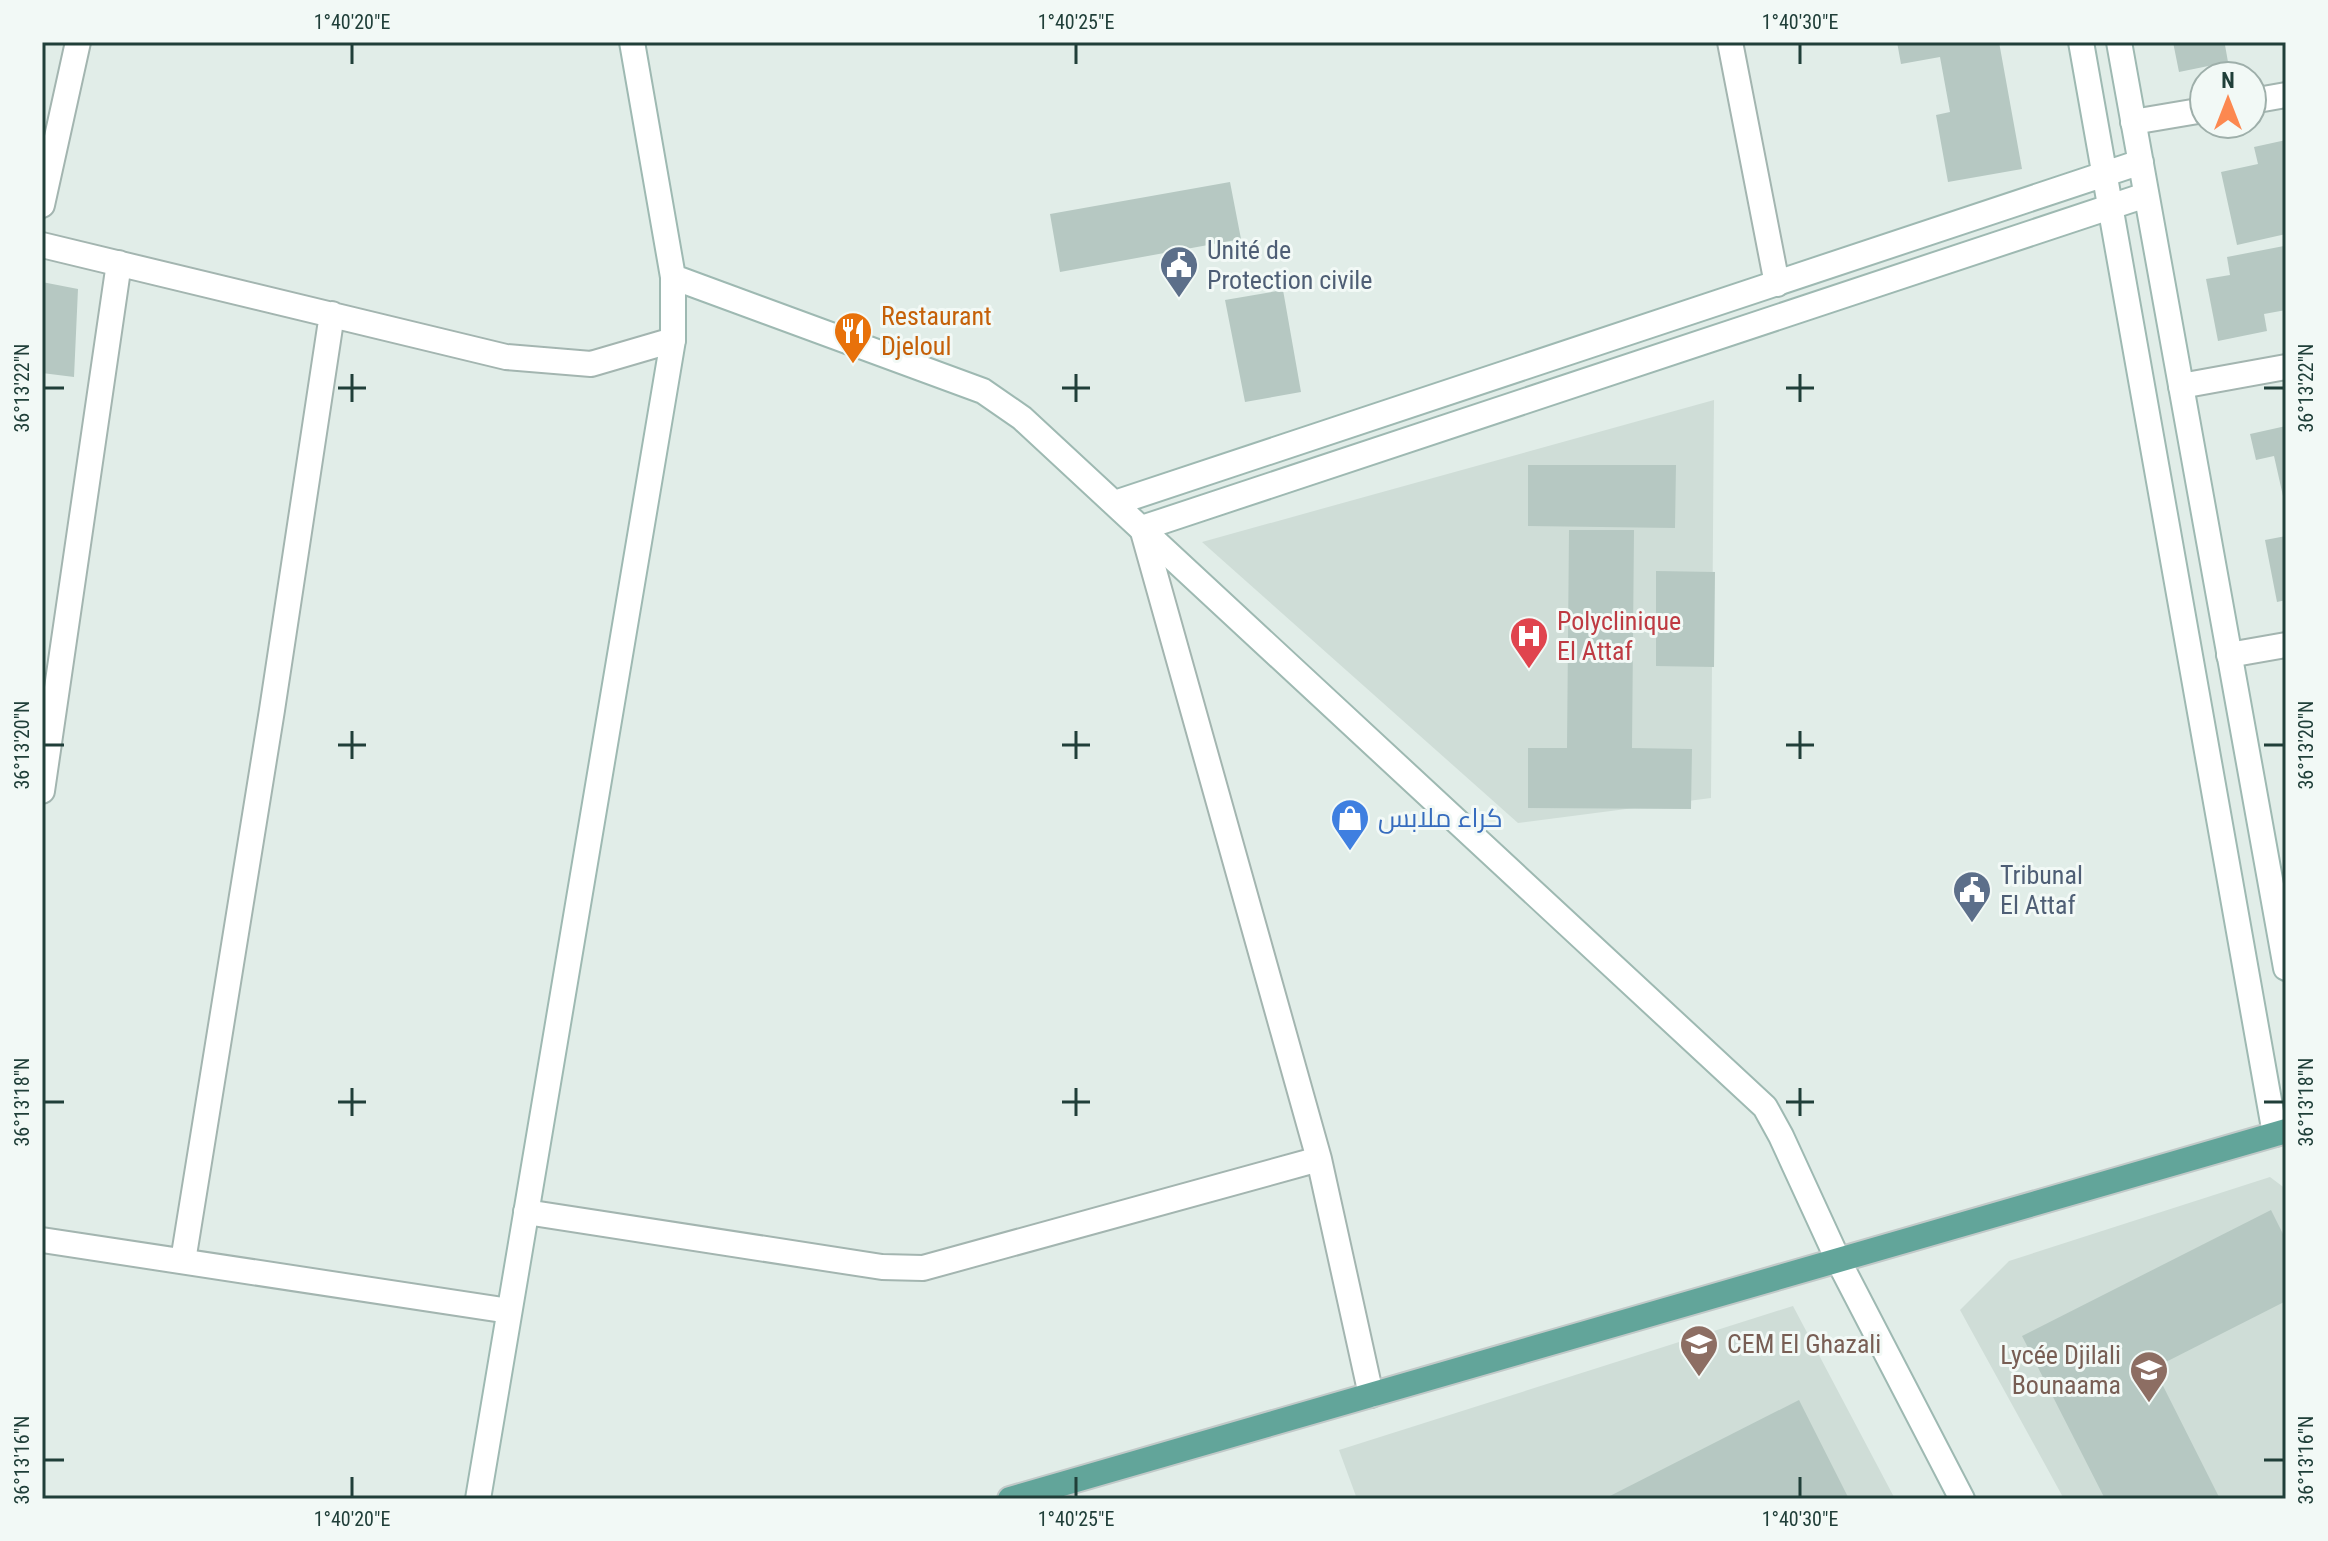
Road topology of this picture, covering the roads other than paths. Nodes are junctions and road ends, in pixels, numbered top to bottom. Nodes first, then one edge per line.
1 (78, 42) edge
2 (632, 42) edge
3 (1730, 42) edge
4 (2081, 42) edge
5 (2119, 42) edge
6 (2188, 113) edge
7 (2133, 122) junction
8 (2141, 162) junction
9 (2104, 174) junction
10 (2146, 195) junction
11 (42, 205) edge
12 (2110, 207) junction
13 (42, 245) edge
14 (119, 263) junction
15 (673, 277) junction
16 (1777, 284) junction
17 (332, 314) junction
18 (673, 340) junction
19 (2286, 367) edge
20 (2181, 386) junction
21 (1115, 503) junction
22 (1142, 528) junction
23 (2286, 645) edge
24 (2229, 655) junction
25 (42, 791) edge
26 (2283, 933) edge
27 (2286, 968) edge
28 (2280, 1132) edge
29 (1319, 1159) junction
30 (526, 1212) junction
31 (42, 1240) edge
32 (1838, 1260) junction
33 (183, 1261) junction
34 (509, 1311) junction
35 (1371, 1395) junction
36 (478, 1499) edge
37 (1010, 1499) edge
38 (1962, 1499) edge

1 - 11 street
2 - 15 street
3 - 16 street
4 - 9 street
5 - 7 street
6 - 7 street
7 - 8 street
8 - 9 street
8 - 10 street
9 - 12 street
9 - 16 street
10 - 12 street
10 - 20 street
12 - 22 street
12 - 28 street
13 - 14 street
14 - 17 street
14 - 25 street
15 - 18 street
15 - 21 street
16 - 21 street
17 - 18 street
17 - 33 street
18 - 30 street
19 - 20 street
20 - 24 street
21 - 22 street
22 - 29 street
22 - 32 street
23 - 24 street
24 - 26 street
26 - 27 street
28 - 32 main road
29 - 30 street
29 - 35 street
30 - 34 street
31 - 33 street
32 - 35 main road
32 - 38 street
33 - 34 street
34 - 36 street
35 - 37 main road

